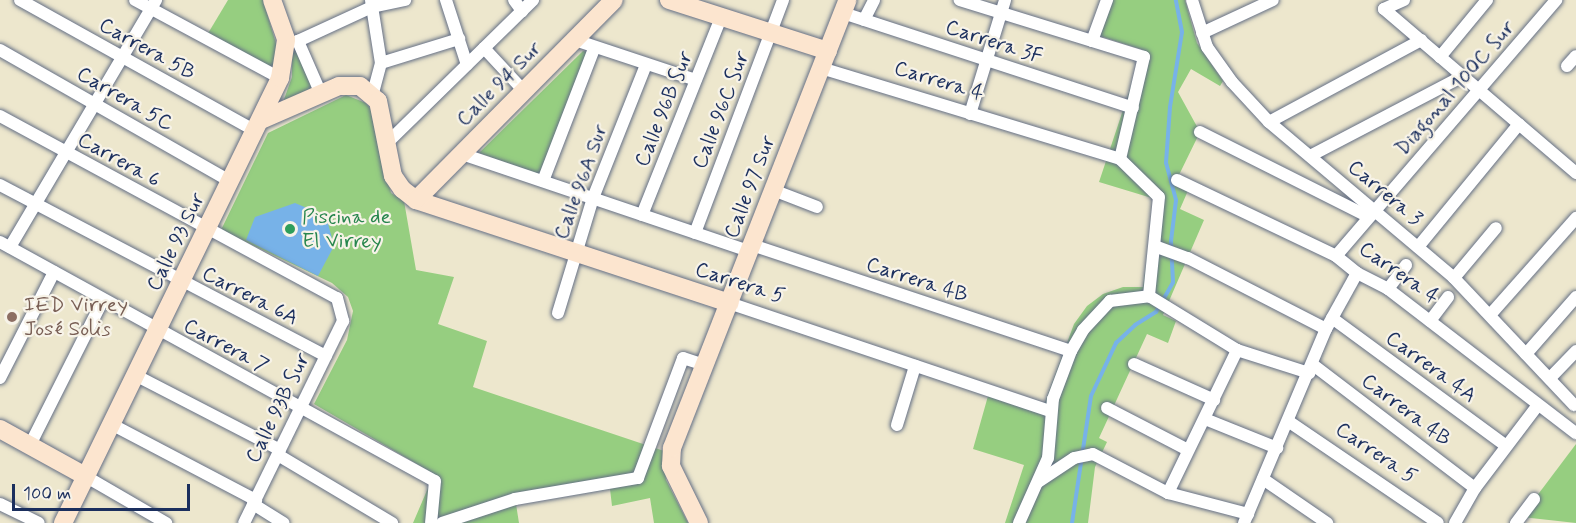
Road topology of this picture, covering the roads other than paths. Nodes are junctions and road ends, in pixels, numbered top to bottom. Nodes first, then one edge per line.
1 (20, 0) edge
2 (135, 0) edge
3 (272, 0) edge
4 (405, 0) edge
5 (446, 0) edge
6 (514, 0) edge
7 (533, 0) edge
8 (615, 0) edge
9 (669, 0) edge
10 (783, 0) edge
11 (874, 0) edge
12 (960, 0) edge
13 (1107, 0) edge
14 (1192, 0) edge
15 (1273, 0) edge
16 (1404, 0) edge
17 (1487, 0) edge
18 (1556, 0) edge
19 (154, 4) edge
20 (372, 4) edge
21 (1004, 6) edge
22 (845, 7) edge
23 (522, 11) junction
24 (722, 17) junction
25 (864, 20) junction
26 (771, 32) junction
27 (1202, 33) junction
28 (459, 39) junction
29 (575, 40) junction
30 (1092, 40) junction
31 (1421, 40) junction
32 (484, 48) junction
33 (594, 49) junction
34 (0, 50) edge
35 (1576, 56) edge
36 (122, 57) junction
37 (1440, 57) junction
38 (824, 59) junction
39 (987, 60) junction
40 (381, 63) junction
41 (467, 65) junction
42 (645, 65) junction
43 (1567, 66) dead end
44 (1463, 76) junction
45 (280, 78) junction
46 (696, 80) junction
47 (1479, 90) junction
48 (524, 91) junction
49 (373, 93) junction
50 (321, 94) junction
51 (95, 104) junction
52 (1133, 108) junction
53 (970, 114) junction
54 (0, 116) edge
55 (1269, 123) junction
56 (1519, 124) junction
57 (258, 126) junction
58 (1200, 132) dead end
59 (386, 144) junction
60 (66, 153) junction
61 (462, 154) junction
62 (1310, 156) junction
63 (1116, 159) junction
64 (1576, 173) edge
65 (1177, 180) dead end
66 (543, 181) junction
67 (231, 182) junction
68 (0, 185) edge
69 (773, 190) junction
70 (593, 198) junction
71 (416, 200) junction
72 (35, 204) junction
73 (817, 207) dead end
74 (1372, 214) junction
75 (642, 215) junction
76 (1576, 218) edge
77 (1496, 228) dead end
78 (207, 231) junction
79 (695, 233) junction
80 (5, 245) edge
81 (1418, 247) junction
82 (750, 248) junction
83 (1160, 248) junction
84 (576, 254) junction
85 (1336, 256) junction
86 (1406, 265) dead end
87 (54, 273) junction
88 (1357, 273) junction
89 (1454, 278) junction
90 (181, 283) junction
91 (1388, 290) junction
92 (1151, 297) junction
93 (1448, 297) dead end
94 (1576, 297) edge
95 (103, 300) junction
96 (729, 303) junction
97 (342, 309) joint
98 (558, 314) dead end
99 (1490, 315) junction
100 (1332, 318) junction
101 (1430, 321) junction
102 (1326, 329) junction
103 (157, 331) junction
104 (1237, 350) junction
105 (1071, 351) junction
106 (1576, 351) edge
107 (1526, 354) junction
108 (326, 356) junction
109 (1134, 364) dead end
110 (705, 365) junction
111 (915, 366) junction
112 (1311, 368) junction
113 (135, 375) junction
114 (1551, 377) junction
115 (0, 378) edge
116 (1214, 400) junction
117 (1538, 405) junction
118 (1574, 405) dead end
119 (300, 408) junction
120 (1107, 408) dead end
121 (1050, 411) junction
122 (1204, 419) junction
123 (1288, 421) junction
124 (111, 424) junction
125 (897, 425) dead end
126 (0, 429) edge
127 (1576, 434) edge
128 (30, 445) junction
129 (1506, 447) junction
130 (1277, 448) junction
131 (1188, 450) junction
132 (279, 452) junction
133 (85, 476) junction
134 (1263, 479) junction
135 (1036, 484) junction
136 (1475, 488) junction
137 (1168, 493) junction
138 (1534, 499) dead end
139 (254, 502) junction
140 (0, 504) edge
141 (143, 510) junction
142 (1246, 518) edge
143 (39, 523) edge
144 (63, 523) edge
145 (137, 523) edge
146 (166, 523) edge
147 (244, 523) edge
148 (284, 523) edge
149 (392, 523) edge
150 (431, 523) edge
151 (442, 523) edge
152 (699, 523) edge
153 (1019, 523) edge
154 (1327, 523) edge
155 (1437, 523) edge
156 (1455, 523) edge
157 (1516, 523) edge

1 - 36 street, Carrera 5B
2 - 19 street
3 - 45 street
4 - 20 street
5 - 28 street
6 - 23 street
7 - 23 street
8 - 29 street, Calle 94 Sur
9 - 24 street, Carrera 4
10 - 26 street, Calle 96C Sur
11 - 25 street
12 - 21 street
13 - 30 street
14 - 27 street, Carrera 3
15 - 27 street
16 - 31 street
17 - 37 street
18 - 47 street, Diagonal 100C Sur
19 - 36 street
19 - 45 street
20 - 40 street
20 - 50 street
21 - 30 street
21 - 39 street
22 - 25 street, Carrera 3F
22 - 38 street, Calle 97 Sur
23 - 32 street
24 - 26 street, Carrera 4
24 - 46 street, Calle 96B Sur
25 - 39 street, Carrera 3F
26 - 38 street, Carrera 4
26 - 79 street, Calle 96C Sur
27 - 55 street, Carrera 3
28 - 40 street
28 - 41 street
29 - 33 street
29 - 48 street, Calle 94 Sur
30 - 52 street
31 - 37 street
31 - 55 street
32 - 41 street
32 - 48 street
33 - 42 street
33 - 66 street
34 - 51 street, Carrera 5C
35 - 43 street
36 - 51 street
36 - 57 street, Carrera 5B
37 - 44 street
38 - 53 street, Carrera 4
38 - 69 street, Calle 97 Sur
39 - 52 street, Carrera 3F
39 - 53 street
40 - 49 street
41 - 59 street
42 - 46 street
42 - 70 street, Calle 96A Sur
44 - 47 street
44 - 62 street
45 - 57 street, Calle 93 Sur
46 - 75 street, Calle 96B Sur
47 - 56 street
47 - 74 street, Diagonal 100C Sur
48 - 61 street, Calle 94 Sur
49 - 50 street
49 - 59 street
50 - 57 street
51 - 60 street
51 - 67 street, Carrera 5C
52 - 63 street
53 - 63 street, Carrera 4
54 - 60 street, Carrera 6
55 - 62 street, Carrera 3
56 - 64 street
56 - 81 street
57 - 67 street, Calle 93 Sur
58 - 74 street
59 - 71 street
60 - 72 street
60 - 78 street, Carrera 6
61 - 66 street, Carrera 4B
61 - 71 street, Calle 94 Sur
62 - 74 street, Carrera 3
63 - 83 street
65 - 85 street, Carrera 4
66 - 70 street, Carrera 4B
67 - 78 street, Calle 93 Sur
68 - 72 street, Carrera 6A
69 - 73 street
69 - 82 street, Calle 97 Sur
70 - 75 street, Carrera 4B
70 - 84 street, Calle 96A Sur
71 - 84 street, Carrera 5
72 - 80 street
72 - 90 street, Carrera 6A
74 - 81 street, Carrera 3
74 - 85 street, Diagonal 100C Sur
75 - 79 street, Carrera 4B
76 - 99 street
77 - 89 street
78 - 90 street, Calle 93 Sur
78 - 97 street, Carrera 6
79 - 82 street, Carrera 4B
80 - 87 street, Carrera 7
81 - 89 street, Carrera 3
82 - 96 street, Calle 97 Sur
82 - 105 street, Carrera 4B
83 - 92 street
83 - 102 street
84 - 96 street, Carrera 5
84 - 98 street, Calle 96A Sur
85 - 88 street, Carrera 4
86 - 91 street
87 - 95 street, Carrera 7
87 - 115 street
88 - 91 street, Carrera 4
88 - 100 street
89 - 99 street, Carrera 3
90 - 103 street, Calle 93 Sur
90 - 108 street, Carrera 6A
91 - 101 street, Carrera 4
92 - 104 street, Carrera 4B
92 - 105 street
93 - 101 street
94 - 107 street
95 - 103 street, Carrera 7
95 - 128 street
96 - 110 street, Calle 97 Sur
96 - 111 street, Carrera 5
97 - 108 street, Calle 93B Sur
99 - 107 street, Carrera 3
100 - 102 street
100 - 129 street, Carrera 4A
101 - 117 street, Carrera 4
102 - 112 street
103 - 113 street, Calle 93 Sur
103 - 119 street, Carrera 7
104 - 112 street, Carrera 4B
104 - 116 street
105 - 121 street
106 - 114 street
107 - 114 street, Carrera 3
108 - 119 street, Calle 93B Sur
109 - 116 street
110 - 151 street
110 - 152 street, Calle 97 Sur
111 - 121 street, Carrera 5
111 - 125 street
112 - 123 street
112 - 136 street, Carrera 4B
113 - 124 street, Calle 93 Sur
113 - 132 street
114 - 118 street, Carrera 3
116 - 122 street
117 - 127 street, Carrera 4
117 - 129 street
119 - 132 street, Calle 93B Sur
119 - 150 street, Carrera 7
120 - 131 street
121 - 135 street
122 - 130 street
122 - 131 street
123 - 130 street
123 - 155 street, Carrera 5
124 - 133 street, Calle 93 Sur
124 - 139 street
126 - 128 street
128 - 133 street
129 - 136 street
130 - 134 street
131 - 137 street
132 - 139 street, Calle 93B Sur
132 - 149 street
133 - 141 street
133 - 144 street, Calle 93 Sur
134 - 142 street
134 - 154 street
135 - 137 street
135 - 153 street
136 - 156 street
137 - 142 street
138 - 157 street
139 - 147 street, Calle 93B Sur
139 - 148 street
140 - 143 street
141 - 145 street
141 - 146 street

